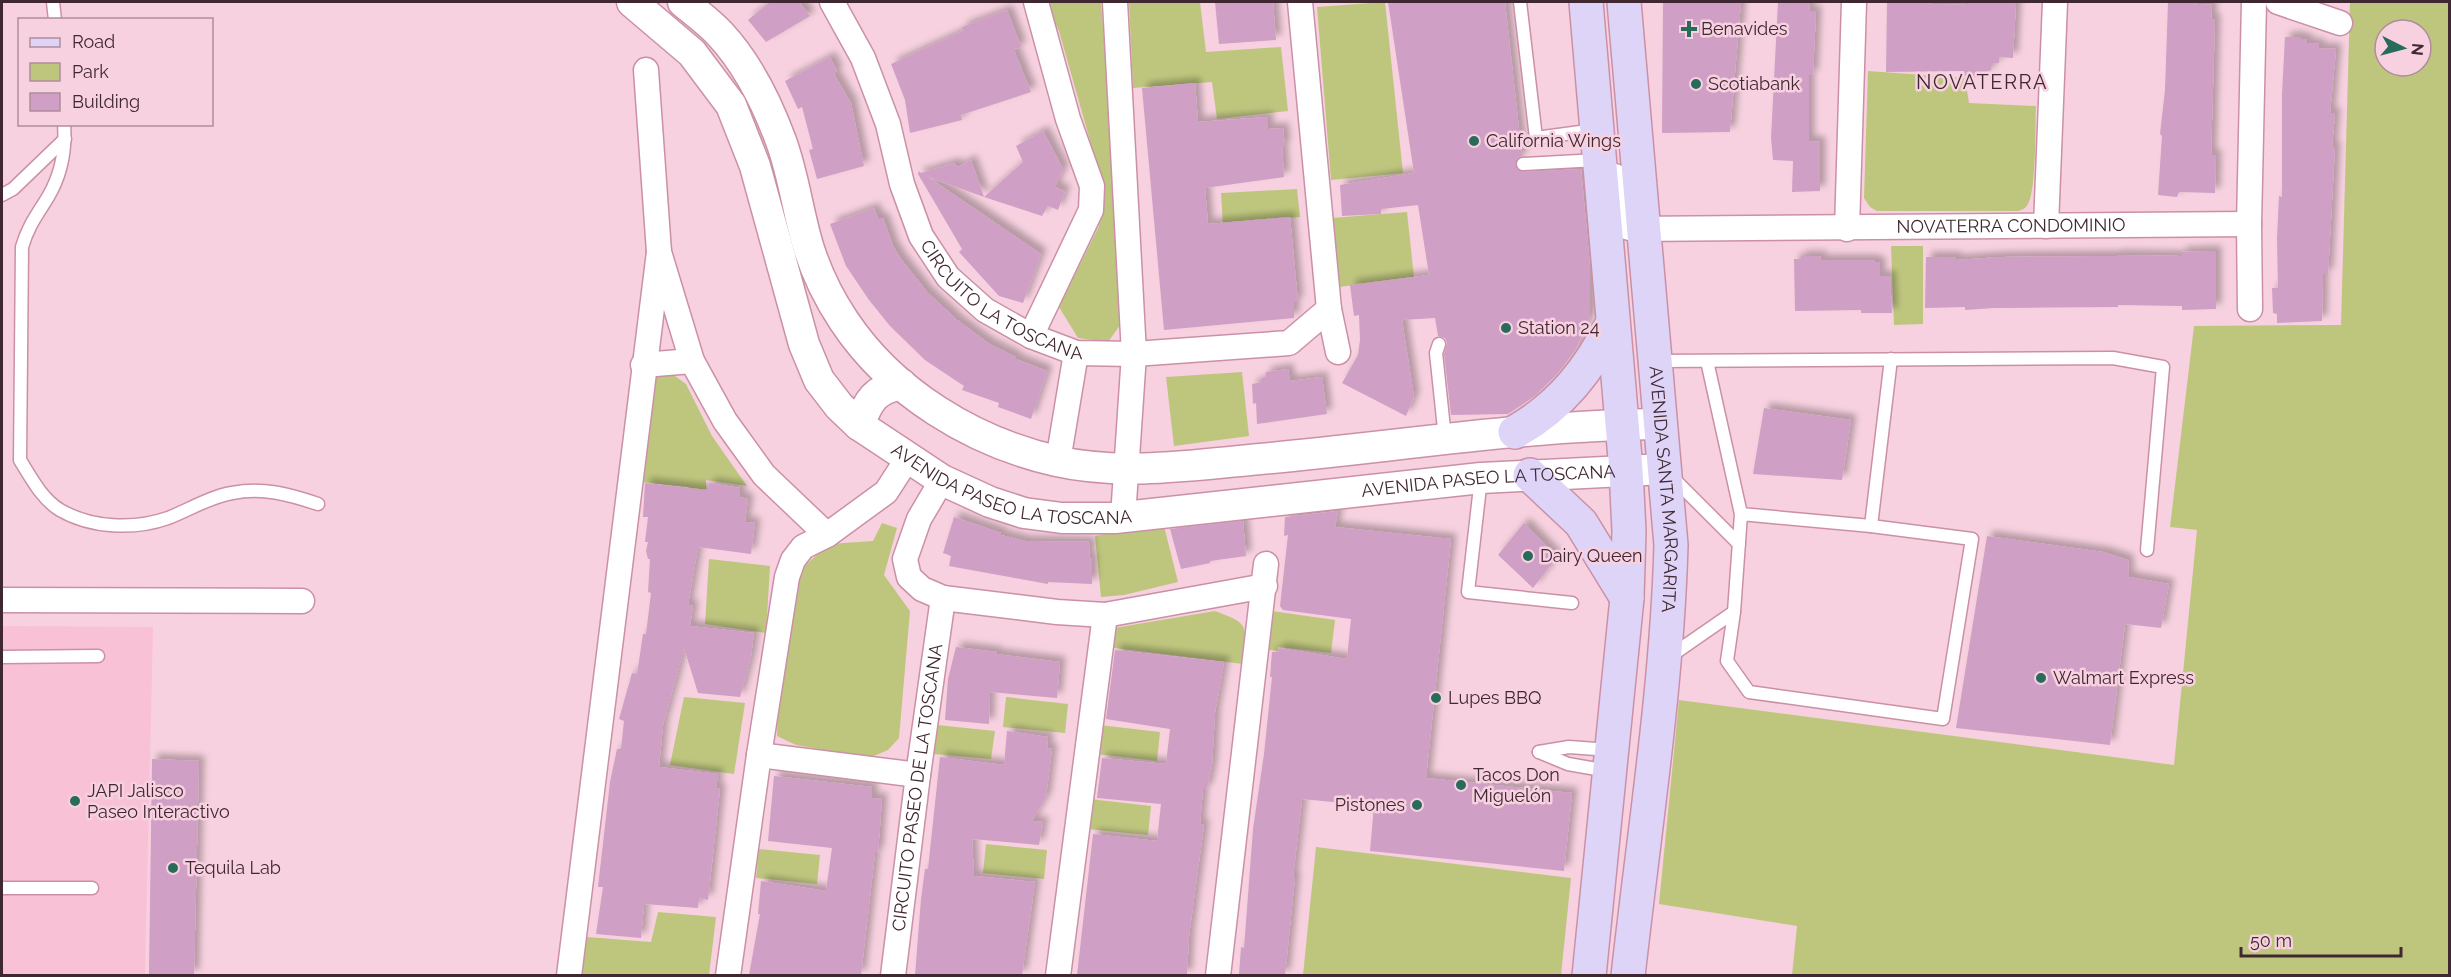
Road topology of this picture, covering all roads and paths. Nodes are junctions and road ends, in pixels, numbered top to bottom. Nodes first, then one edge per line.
1 (53, 2) edge
2 (632, 2) edge
3 (683, 2) edge
4 (832, 2) edge
5 (1036, 2) edge
6 (1115, 2) edge
7 (1300, 2) edge
8 (1520, 2) edge
9 (1586, 2) edge
10 (1611, 2) edge
11 (1624, 2) edge
12 (1854, 2) edge
13 (2055, 2) edge
14 (2254, 2) edge
15 (2278, 2) edge
16 (55, 18) edge
17 (2340, 23) dead end
18 (1628, 43) junction
19 (646, 70) dead end
20 (64, 126) edge
21 (65, 139) junction
22 (1598, 145) junction
23 (1523, 164) dead end
24 (2, 195) edge
25 (2249, 224) junction
26 (2046, 226) junction
27 (1847, 228) junction
28 (1645, 229) junction
29 (659, 252) junction
30 (1329, 309) junction
31 (2250, 309) dead end
32 (1612, 322) junction
33 (1030, 336) junction
34 (1439, 344) dead end
35 (1338, 352) dead end
36 (1076, 353) junction
37 (1134, 354) junction
38 (1891, 359) junction
39 (692, 361) junction
40 (1656, 361) junction
41 (1707, 361) junction
42 (644, 365) junction
43 (901, 384) junction
44 (1661, 424) junction
45 (859, 425) junction
46 (1622, 425) junction
47 (1568, 428) junction
48 (1515, 432) junction
49 (1446, 439) junction
50 (908, 458) junction
51 (1058, 461) junction
52 (1138, 467) junction
53 (1665, 469) junction
54 (1626, 470) junction
55 (1569, 472) junction
56 (1530, 475) junction
57 (1481, 478) junction
58 (942, 480) junction
59 (318, 504) dead end
60 (1154, 514) junction
61 (1741, 514) junction
62 (1123, 517) junction
63 (1871, 526) junction
64 (827, 535) junction
65 (1739, 544) junction
66 (2147, 550) dead end
67 (943, 598) junction
68 (1627, 598) junction
69 (2, 600) edge
70 (302, 601) dead end
71 (1572, 603) dead end
72 (1734, 612) junction
73 (1105, 615) junction
74 (98, 656) dead end
75 (2, 657) edge
76 (1663, 661) junction
77 (759, 755) junction
78 (918, 775) junction
79 (2, 888) edge
80 (92, 888) dead end
81 (569, 975) edge
82 (728, 975) edge
83 (893, 975) edge
84 (1058, 975) edge
85 (1218, 975) edge
86 (1590, 975) edge
87 (1628, 975) edge

1 - 16 lane
2 - 45 street, AVENIDA PASEO LA TOSCANA
3 - 43 street, AVENIDA PASEO LA TOSCANA
4 - 33 street, CIRCUITO LA TOSCANA
5 - 33 street
6 - 37 street
7 - 30 street
8 - 22 lane
9 - 22 main road, AVENIDA SANTA MARGARITA
10 - 18 main road
11 - 18 main road, AVENIDA SANTA MARGARITA
12 - 27 street
13 - 26 street
14 - 25 street
15 - 17 street
18 - 28 main road, AVENIDA SANTA MARGARITA
19 - 29 street
20 - 21 lane
21 - 24 lane
21 - 59 lane
22 - 23 lane
22 - 28 street, NOVATERRA CONDOMINIO
22 - 32 main road, AVENIDA SANTA MARGARITA
25 - 26 street, NOVATERRA CONDOMINIO
25 - 31 street
26 - 27 street, NOVATERRA CONDOMINIO
27 - 28 street, NOVATERRA CONDOMINIO
28 - 40 main road, AVENIDA SANTA MARGARITA
29 - 39 street
29 - 42 street
30 - 35 street
30 - 37 street, CIRCUITO LA TOSCANA
32 - 46 main road, AVENIDA SANTA MARGARITA
32 - 48 main road
33 - 36 street, CIRCUITO LA TOSCANA
34 - 49 lane
36 - 37 street, CIRCUITO LA TOSCANA
36 - 51 street
37 - 52 street
38 - 41 lane
38 - 63 lane
38 - 66 lane
39 - 42 street
39 - 64 street
40 - 41 lane
40 - 44 main road, AVENIDA SANTA MARGARITA
41 - 61 lane
42 - 81 street
43 - 45 street
43 - 51 street, AVENIDA PASEO LA TOSCANA
44 - 46 street, AVENIDA PASEO LA TOSCANA
44 - 53 main road, AVENIDA SANTA MARGARITA
45 - 50 street, AVENIDA PASEO LA TOSCANA
46 - 47 street, AVENIDA PASEO LA TOSCANA
46 - 54 main road, AVENIDA SANTA MARGARITA
47 - 48 street, AVENIDA PASEO LA TOSCANA
47 - 55 street
48 - 49 street, AVENIDA PASEO LA TOSCANA
49 - 52 street, AVENIDA PASEO LA TOSCANA
50 - 58 street, AVENIDA PASEO LA TOSCANA
50 - 64 street
51 - 52 street, AVENIDA PASEO LA TOSCANA
52 - 60 street
52 - 62 street
53 - 54 street, AVENIDA PASEO LA TOSCANA
53 - 65 lane
53 - 76 main road, AVENIDA SANTA MARGARITA
54 - 55 street, AVENIDA PASEO LA TOSCANA
54 - 68 main road, AVENIDA SANTA MARGARITA
55 - 56 street, AVENIDA PASEO LA TOSCANA
56 - 57 street, AVENIDA PASEO LA TOSCANA
56 - 68 main road
57 - 60 street, AVENIDA PASEO LA TOSCANA
57 - 71 lane
58 - 62 street, AVENIDA PASEO LA TOSCANA
58 - 67 street
60 - 62 street, AVENIDA PASEO LA TOSCANA
61 - 63 lane
61 - 65 lane
63 - 72 lane
64 - 77 street
65 - 72 lane
67 - 73 street
67 - 78 street, CIRCUITO PASEO DE LA TOSCANA
68 - 86 main road, AVENIDA SANTA MARGARITA
69 - 70 street
72 - 76 lane
73 - 84 street
73 - 85 street
74 - 75 lane
76 - 87 main road, AVENIDA SANTA MARGARITA
77 - 78 street
77 - 82 street
78 - 83 street, CIRCUITO PASEO DE LA TOSCANA
79 - 80 lane

